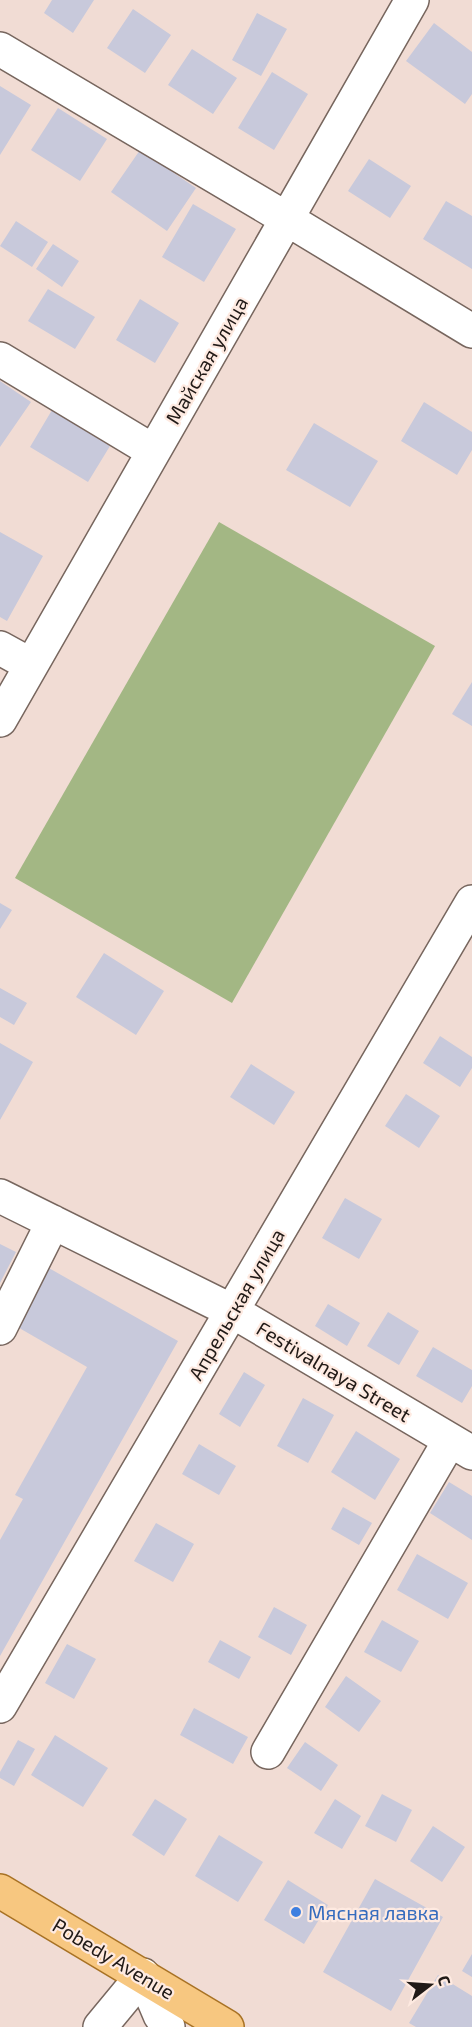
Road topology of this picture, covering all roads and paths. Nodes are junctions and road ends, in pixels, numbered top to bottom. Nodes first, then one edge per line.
1 (412, 0) edge
2 (0, 49) edge
3 (287, 219) junction
4 (472, 332) edge
5 (0, 359) edge
6 (153, 451) junction
7 (0, 648) edge
8 (31, 665) junction
9 (0, 720) edge
10 (472, 902) edge
11 (0, 1196) edge
12 (53, 1222) junction
13 (232, 1311) junction
14 (0, 1328) edge
15 (461, 1446) edge
16 (0, 1706) edge
17 (268, 1752) dead end
18 (0, 1891) edge
19 (143, 1975) junction
20 (100, 2027) edge
21 (168, 2027) edge
22 (227, 2027) edge

1 - 3 street, Майская улица
2 - 3 street
3 - 4 street
3 - 6 street, Майская улица
5 - 6 street
6 - 8 street, Майская улица
7 - 8 street
8 - 9 street, Майская улица
10 - 13 street, Апрельская улица
11 - 12 street, Festivalnaya Street
12 - 13 street, Festivalnaya Street
12 - 14 street
13 - 15 street, Festivalnaya Street
13 - 16 street, Апрельская улица
15 - 17 street
18 - 19 main road, Pobedy Avenue
19 - 20 street
19 - 21 street
19 - 22 main road, Pobedy Avenue

